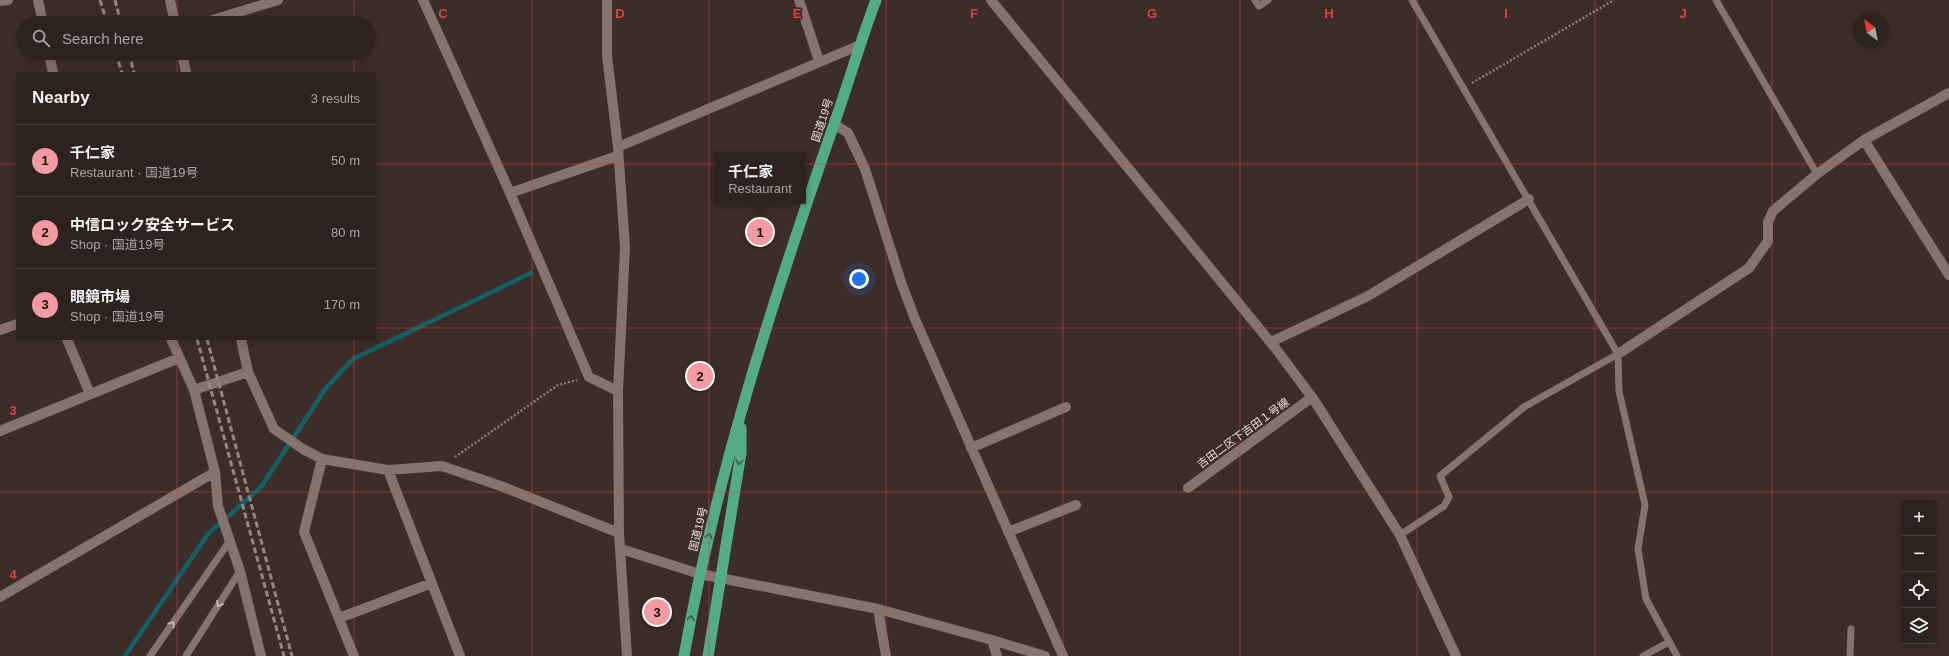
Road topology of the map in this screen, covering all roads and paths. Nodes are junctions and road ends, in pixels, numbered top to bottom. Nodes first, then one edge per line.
1 (8, 0) edge
2 (38, 0) edge
3 (170, 0) edge
4 (278, 0) edge
5 (422, 0) edge
6 (607, 0) edge
7 (799, 0) edge
8 (876, 0) edge
9 (991, 0) edge
10 (1255, 0) edge
11 (1268, 0) edge
12 (1412, 0) edge
13 (1614, 0) edge
14 (1716, 0) edge
15 (0, 1) edge
16 (41, 16) edge
17 (173, 16) edge
18 (226, 16) edge
19 (860, 45) junction
20 (50, 60) edge
21 (183, 60) edge
22 (818, 61) junction
23 (53, 72) edge
24 (186, 72) edge
25 (1464, 88) junction
26 (1949, 93) edge
27 (834, 124) junction
28 (1864, 140) junction
29 (618, 152) junction
30 (1817, 174) junction
31 (510, 193) junction
32 (1529, 199) junction
33 (1949, 276) edge
34 (16, 324) edge
35 (0, 330) edge
36 (67, 340) edge
37 (171, 340) edge
38 (241, 340) edge
39 (1271, 342) junction
40 (1618, 354) junction
41 (179, 358) junction
42 (248, 372) junction
43 (589, 377) junction
44 (194, 390) junction
45 (618, 392) junction
46 (90, 394) junction
47 (1311, 398) junction
48 (1066, 407) dead end
49 (741, 409) junction
50 (0, 431) edge
51 (971, 448) junction
52 (322, 459) junction
53 (442, 466) junction
54 (388, 470) junction
55 (215, 472) junction
56 (1188, 488) dead end
57 (1076, 505) dead end
58 (1008, 532) junction
59 (619, 533) junction
60 (1400, 535) junction
61 (229, 542) junction
62 (620, 549) junction
63 (240, 571) junction
64 (700, 574) junction
65 (721, 577) junction
66 (432, 583) junction
67 (0, 597) edge
68 (878, 609) junction
69 (339, 618) junction
70 (1851, 629) dead end
71 (992, 640) junction
72 (1669, 642) junction
73 (150, 656) edge
74 (186, 656) edge
75 (261, 656) edge
76 (354, 656) edge
77 (460, 656) edge
78 (627, 656) edge
79 (684, 656) edge
80 (708, 656) edge
81 (886, 656) edge
82 (997, 656) edge
83 (1044, 656) edge
84 (1063, 656) edge
85 (1456, 656) edge
86 (1643, 656) edge
87 (1677, 656) edge
88 (1850, 656) edge

1 - 15 street
2 - 16 street
3 - 17 street
4 - 18 street
5 - 31 street
6 - 29 street
7 - 22 street
8 - 19 highway, 国道19号
9 - 39 street
10 - 11 lane
12 - 25 lane
13 - 25 path
14 - 30 lane
19 - 22 street
19 - 27 highway, 国道19号
20 - 23 street
21 - 24 street
22 - 29 street
25 - 32 lane
26 - 28 street
27 - 49 highway, 国道19号
27 - 51 street
28 - 30 street
28 - 33 street
29 - 31 street
29 - 45 street
30 - 40 street
31 - 43 street
32 - 39 street
32 - 40 lane
34 - 35 street
36 - 46 street
37 - 41 street
38 - 42 street
39 - 47 street
40 - 60 lane
40 - 72 lane
41 - 44 street
41 - 46 street
42 - 44 street
42 - 52 street
43 - 45 street
43 - 53 path
44 - 55 street
45 - 59 street
46 - 50 street
47 - 56 street, 吉田二区下吉田１号線
47 - 60 street
48 - 51 street
64 -> 49 highway, 国道19号
49 -> 65 highway, 国道19号
51 - 58 street
52 - 54 street
52 - 69 street
53 - 54 street
53 - 59 street
54 - 66 street
55 - 61 street
55 - 67 street
57 - 58 street
58 - 84 street
59 - 62 street
60 - 85 street
61 - 63 street
73 -> 61 lane
62 - 64 street
62 - 78 street
63 -> 74 lane
63 - 75 street
64 - 65 street
79 -> 64 highway, 国道19号
65 - 68 street
65 - 80 highway, 国道19号
66 - 69 street
66 - 77 street
68 - 71 street
68 - 81 street
69 - 76 street
70 - 88 lane
71 - 82 street
71 - 83 street
72 - 86 lane
72 - 87 lane

